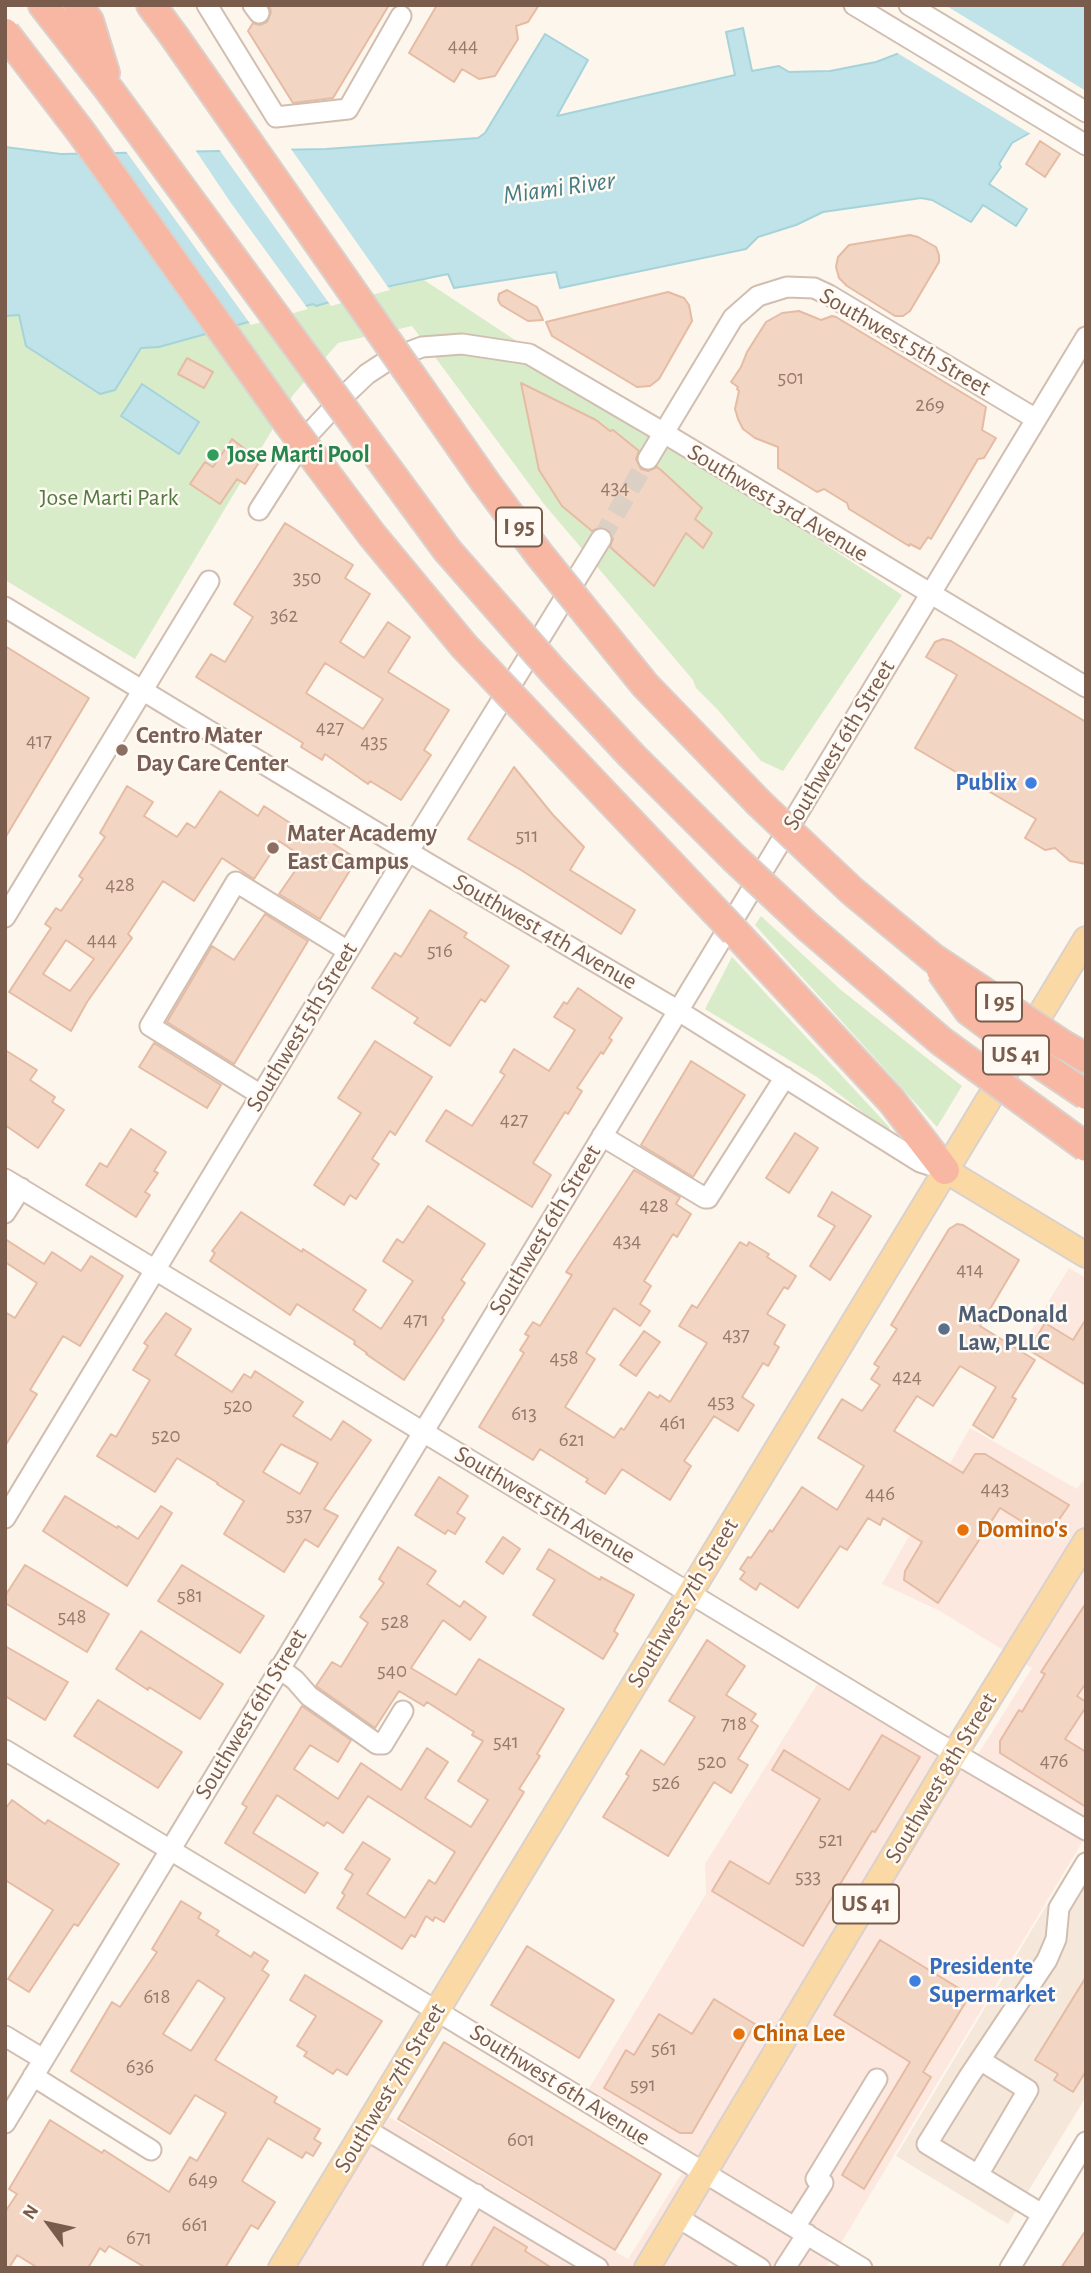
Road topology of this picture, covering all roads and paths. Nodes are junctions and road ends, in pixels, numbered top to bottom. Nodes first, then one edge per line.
1 (43, 5) edge
2 (78, 5) edge
3 (151, 5) edge
4 (166, 5) edge
5 (207, 5) edge
6 (854, 5) edge
7 (909, 5) edge
8 (401, 16) dead end
9 (5, 33) edge
10 (174, 36) junction
11 (110, 91) junction
12 (1086, 112) edge
13 (1086, 145) edge
14 (1086, 337) edge
15 (1036, 419) junction
16 (664, 433) junction
17 (648, 459) tunnel mouth
18 (259, 510) dead end
19 (601, 539) tunnel mouth
20 (209, 581) dead end
21 (930, 595) junction
22 (5, 607) edge
23 (1086, 687) edge
24 (142, 690) junction
25 (409, 852) junction
26 (5, 917) edge
27 (1085, 940) edge
28 (348, 951) junction
29 (933, 958) junction
30 (677, 1010) junction
31 (1086, 1058) edge
32 (785, 1077) junction
33 (261, 1095) junction
34 (1086, 1095) edge
35 (602, 1136) junction
36 (1086, 1147) edge
37 (945, 1170) junction
38 (13, 1184) edge
39 (5, 1213) edge
40 (1086, 1255) edge
41 (155, 1269) junction
42 (424, 1431) junction
43 (5, 1518) edge
44 (1086, 1541) edge
45 (689, 1592) junction
46 (279, 1668) junction
47 (403, 1711) dead end
48 (5, 1750) edge
49 (955, 1753) junction
50 (1086, 1830) edge
51 (170, 1849) junction
52 (1086, 1863) edge
53 (438, 2010) junction
54 (5, 2036) edge
55 (43, 2059) junction
56 (980, 2060) junction
57 (33, 2076) junction
58 (877, 2079) dead end
59 (5, 2123) edge
60 (365, 2129) junction
61 (1086, 2142) edge
62 (151, 2150) dead end
63 (704, 2172) junction
64 (978, 2175) junction
65 (476, 2194) junction
66 (1042, 2214) junction
67 (677, 2217) junction
68 (801, 2231) junction
69 (733, 2261) edge
70 (281, 2268) edge
71 (433, 2268) edge
72 (598, 2268) edge
73 (647, 2268) edge
74 (760, 2268) edge
75 (785, 2268) edge
76 (862, 2268) edge
77 (1010, 2268) edge

1 - 11 highway, I 95
2 - 11 highway
3 - 10 highway, I 95
4 - 10 highway
5 - 8 street
6 - 13 street
7 - 12 street
9 - 37 highway, bridge
10 - 29 highway, I 95, bridge
11 - 36 highway, I 95, bridge
14 - 15 street, Southwest 6th Street
15 - 16 street, Southwest 5th Street
15 - 21 street, Southwest 6th Street
16 - 17 street, Southwest 5th Street
16 - 18 street, Southwest 3rd Avenue
16 - 21 street, Southwest 3rd Avenue
19 - 25 street, Southwest 5th Street
20 - 24 street
21 - 23 street, Southwest 3rd Avenue
21 - 30 street, Southwest 6th Street
22 - 24 street, Southwest 4th Avenue
24 - 25 street, Southwest 4th Avenue
24 - 26 street
25 - 28 street, Southwest 5th Street
25 - 30 street, Southwest 4th Avenue
27 - 37 main road, Southwest 7th Street / US 41
28 - 33 street, Southwest 5th Street
28 - 33 street
29 - 31 highway, I 95, bridge
29 - 34 highway, bridge
30 - 32 street, Southwest 4th Avenue
30 - 35 street, Southwest 6th Street
32 - 35 street
32 - 37 street, Southwest 4th Avenue
33 - 41 street, Southwest 5th Street
35 - 42 street, Southwest 6th Street
37 - 40 main road, Southwest 4th Avenue
37 - 45 main road, Southwest 7th Street / US 41
38 - 39 street
38 - 41 street, Southwest 5th Avenue
41 - 42 street, Southwest 5th Avenue
41 - 43 street, Southwest 5th Street
42 - 45 street, Southwest 5th Avenue
42 - 46 street, Southwest 6th Street
44 - 49 main road, Southwest 8th Street / US 41
45 - 49 street, Southwest 5th Avenue
45 - 53 main road, Southwest 7th Street / US 41
46 - 47 street
46 - 51 street, Southwest 6th Street
48 - 51 street, Southwest 6th Avenue
49 - 50 street, Southwest 5th Avenue
49 - 63 main road, Southwest 8th Street / US 41
51 - 53 street, Southwest 6th Avenue
51 - 55 street, Southwest 6th Street
52 - 56 street
53 - 60 main road, Southwest 7th Street / US 41
53 - 63 street, Southwest 6th Avenue
54 - 55 street
55 - 57 street, Southwest 6th Street
56 - 64 street
56 - 64 street
57 - 59 street, Southwest 6th Street
57 - 62 street
58 - 68 street
60 - 65 street
60 - 70 main road, Southwest 7th Street / US 41
61 - 66 street
63 - 67 main road, Southwest 8th Street / US 41
63 - 68 street, Southwest 6th Avenue
64 - 66 street
65 - 71 street
65 - 72 street
66 - 77 street
67 - 69 street
67 - 73 main road, Southwest 8th Street / US 41
68 - 75 street
68 - 76 street, Southwest 6th Avenue
69 - 74 street

